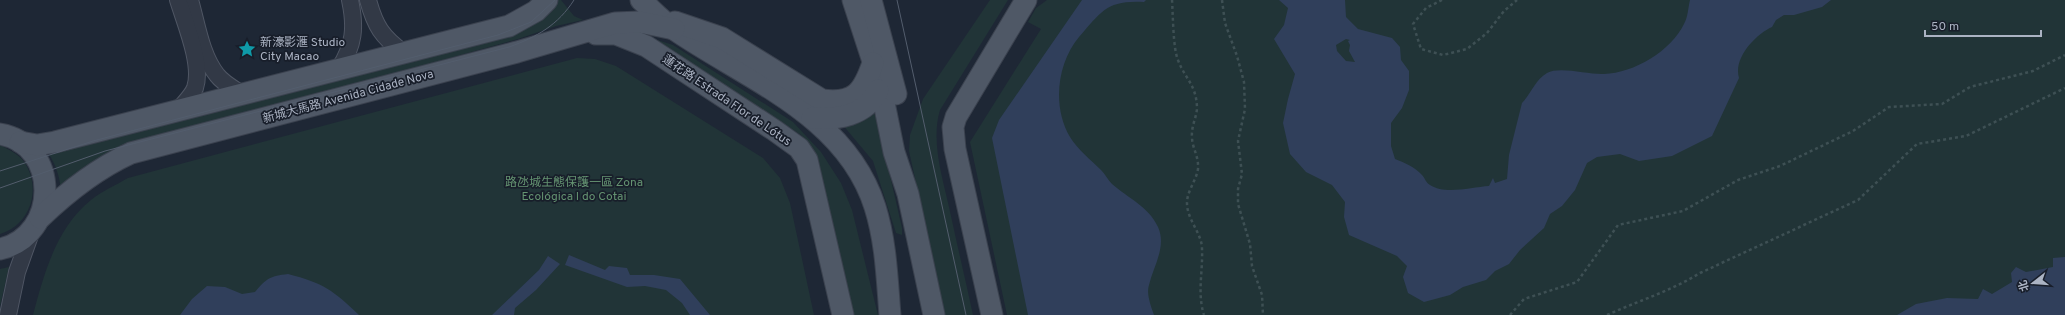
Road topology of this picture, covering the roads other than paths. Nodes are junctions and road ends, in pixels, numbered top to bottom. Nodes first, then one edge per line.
1 (178, 0) edge
2 (190, 0) edge
3 (350, 0) edge
4 (368, 0) edge
5 (546, 0) edge
6 (641, 0) edge
7 (853, 0) edge
8 (871, 0) edge
9 (1026, 0) edge
10 (667, 24) junction
11 (558, 40) junction
12 (404, 53) junction
13 (873, 63) junction
14 (339, 69) junction
15 (880, 84) junction
16 (242, 94) junction
17 (178, 111) junction
18 (812, 118) junction
19 (6, 134) edge
20 (908, 194) junction
21 (36, 224) junction
22 (885, 245) junction
23 (0, 249) edge
24 (8, 315) edge
25 (843, 315) edge
26 (890, 315) edge
27 (904, 315) edge
28 (934, 315) edge
29 (992, 315) edge

1 - 17 street
2 - 16 street
3 - 14 street
4 - 12 street
5 - 12 main road
6 - 10 main road
7 - 13 main road
8 - 20 main road
9 - 29 main road
10 - 11 main road, 新城大馬路 Avenida Cidade Nova
10 - 13 main road, 新城大馬路 Avenida Cidade Nova
10 - 18 main road
11 - 21 main road, 新城大馬路 Avenida Cidade Nova
11 - 25 main road, 蓮花路 Estrada Flor de Lótus
12 - 14 main road
13 - 15 main road
14 - 16 main road
15 - 18 main road
15 - 20 main road
16 - 17 main road
17 - 19 main road
18 - 22 main road
19 - 21 main road
20 - 28 main road
21 - 23 main road, 新城大馬路 Avenida Cidade Nova
21 - 24 street
22 - 26 main road
22 - 27 main road

